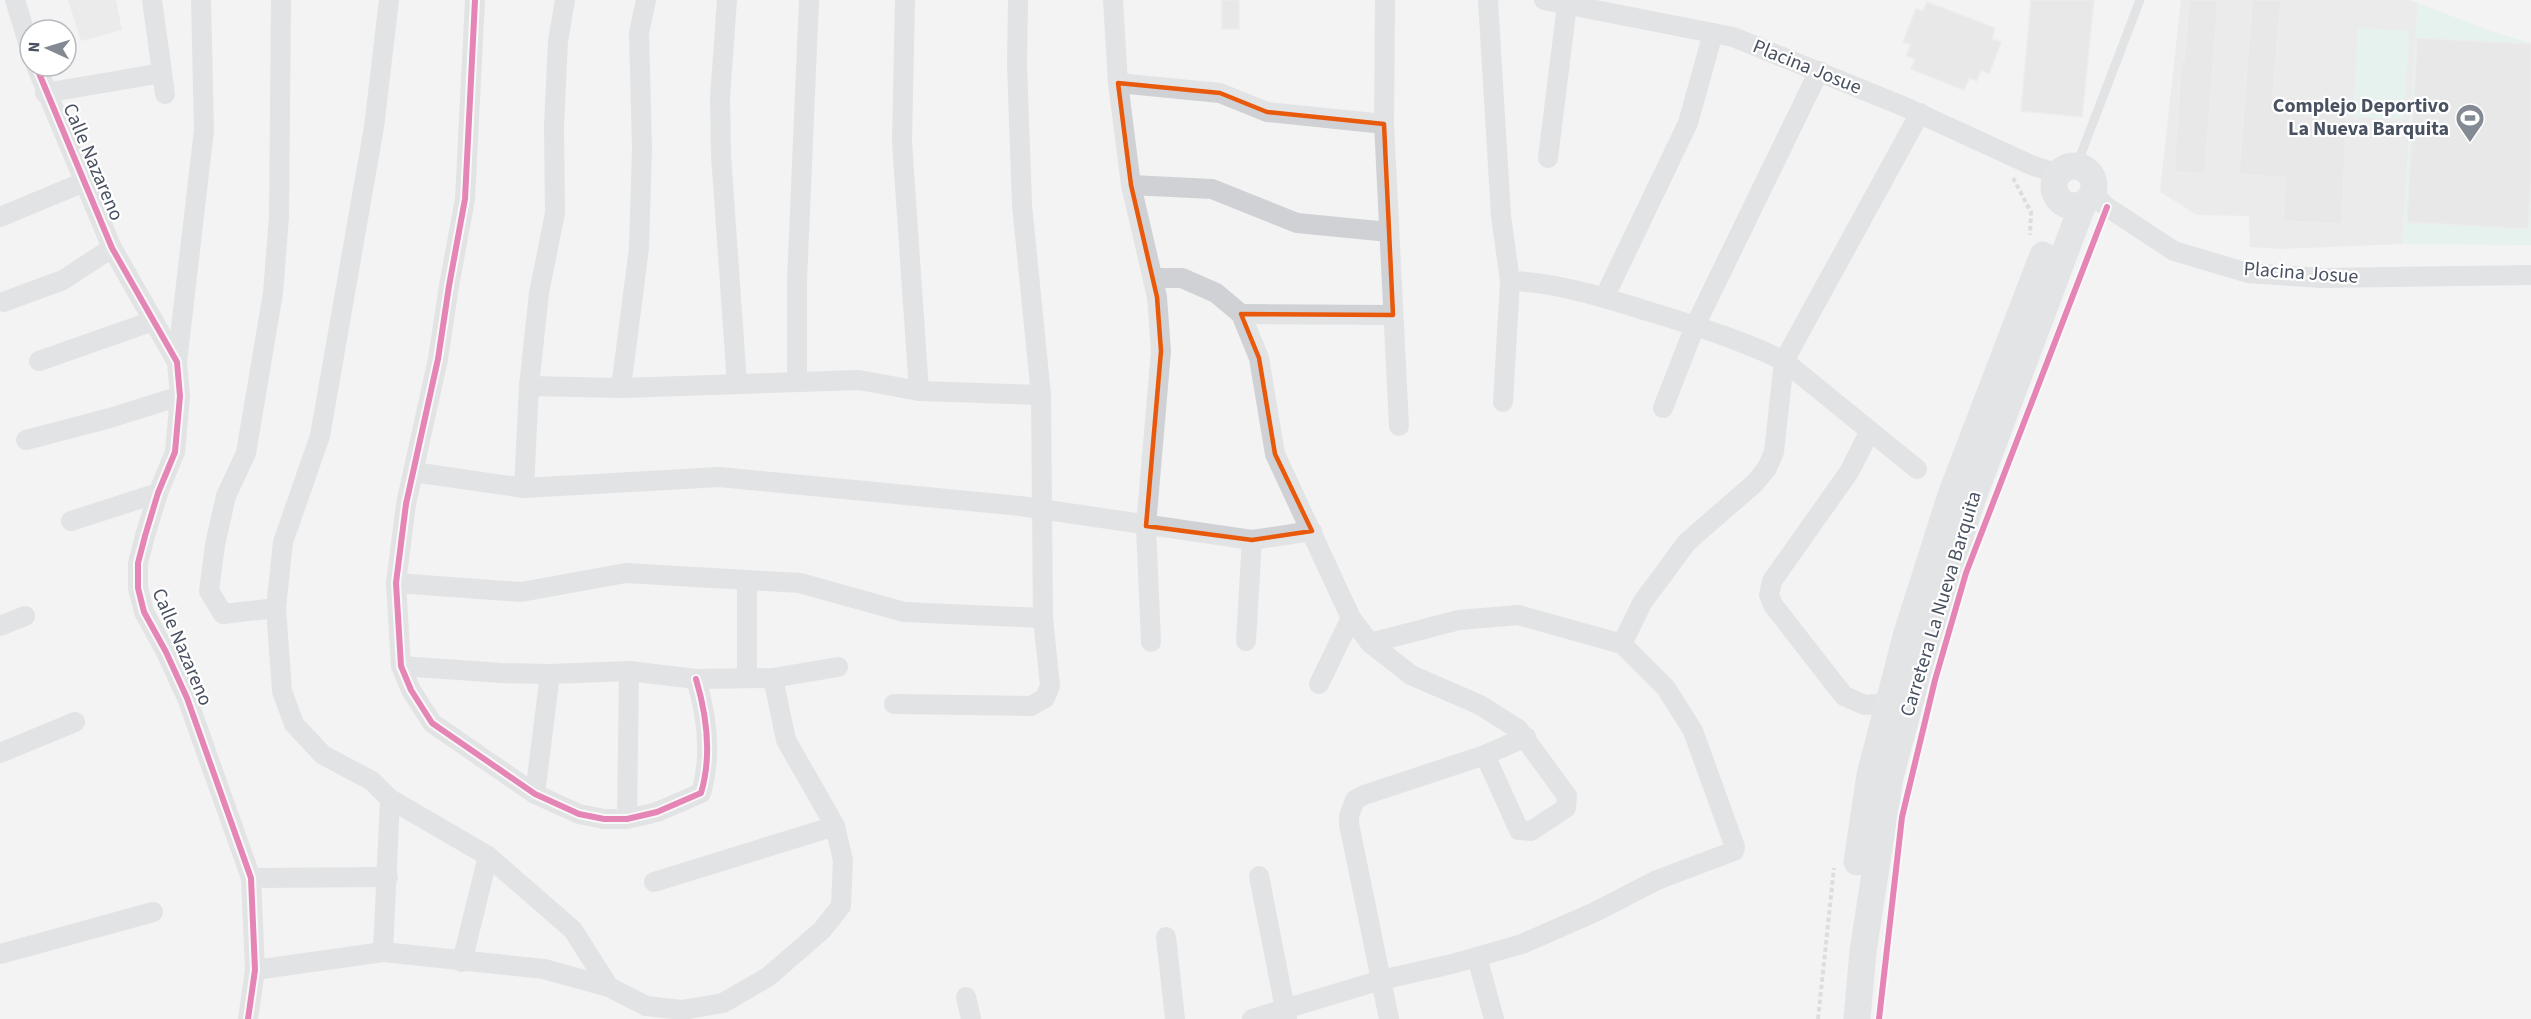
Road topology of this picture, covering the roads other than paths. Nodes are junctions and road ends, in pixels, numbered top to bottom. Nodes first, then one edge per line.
1 (15, 0) edge
2 (152, 0) edge
3 (201, 0) edge
4 (281, 0) edge
5 (389, 0) edge
6 (475, 0) edge
7 (565, 0) edge
8 (646, 0) edge
9 (727, 0) edge
10 (809, 0) edge
11 (905, 0) edge
12 (1018, 0) edge
13 (1113, 0) edge
14 (1385, 0) edge
15 (1488, 0) edge
16 (1544, 0) edge
17 (2140, 0) edge
18 (1567, 5) junction
19 (21, 18) edge
20 (1713, 33) junction
21 (1819, 71) junction
22 (162, 73) junction
23 (40, 78) edge
24 (1118, 83) junction
25 (45, 93) junction
26 (165, 94) dead end
27 (1920, 113) junction
28 (1384, 124) junction
29 (1548, 158) dead end
30 (2067, 170) junction
31 (84, 182) junction
32 (1131, 185) junction
33 (2080, 200) junction
34 (0, 217) edge
35 (1389, 232) junction
36 (112, 248) junction
37 (2531, 275) edge
38 (1153, 278) junction
39 (1510, 281) junction
40 (1604, 298) junction
41 (3, 302) dead end
42 (1241, 314) junction
43 (1393, 315) junction
44 (153, 321) junction
45 (1695, 326) junction
46 (39, 361) dead end
47 (1784, 361) junction
48 (177, 362) junction
49 (796, 381) junction
50 (737, 384) junction
51 (529, 387) junction
52 (621, 388) junction
53 (919, 391) junction
54 (1041, 395) junction
55 (180, 396) junction
56 (1503, 402) dead end
57 (1663, 408) dead end
58 (1399, 426) dead end
59 (1870, 431) junction
60 (26, 440) dead end
61 (1917, 469) dead end
62 (413, 472) junction
63 (524, 488) junction
64 (158, 493) junction
65 (1043, 511) junction
66 (71, 521) dead end
67 (1146, 526) junction
68 (1312, 531) junction
69 (1252, 540) junction
70 (747, 579) junction
71 (396, 583) junction
72 (276, 608) junction
73 (24, 616) dead end
74 (1043, 618) junction
75 (1351, 618) junction
76 (0, 626) edge
77 (1246, 641) dead end
78 (1151, 642) dead end
79 (1370, 643) junction
80 (1622, 644) junction
81 (400, 666) junction
82 (838, 667) dead end
83 (629, 671) junction
84 (550, 674) junction
85 (747, 678) junction
86 (773, 678) junction
87 (696, 679) junction
88 (1319, 684) dead end
89 (894, 704) dead end
90 (1889, 704) junction
91 (75, 722) dead end
92 (1526, 737) junction
93 (0, 753) edge
94 (1485, 755) junction
95 (1880, 776) junction
96 (535, 794) junction
97 (390, 798) junction
98 (627, 819) junction
99 (836, 826) junction
100 (488, 856) junction
101 (1259, 876) dead end
102 (388, 877) junction
103 (251, 878) junction
104 (654, 882) dead end
105 (153, 912) dead end
106 (1166, 937) dead end
107 (1846, 948) junction
108 (384, 952) junction
109 (0, 954) edge
110 (1477, 957) junction
111 (462, 962) junction
112 (255, 970) junction
113 (1381, 980) junction
114 (609, 987) junction
115 (966, 997) dead end
116 (1286, 1014) edge
117 (681, 1015) edge
118 (248, 1019) edge
119 (971, 1019) edge
120 (1175, 1019) edge
121 (1252, 1019) edge
122 (1389, 1019) edge
123 (1494, 1019) edge
124 (1842, 1019) edge
125 (1857, 1019) edge

1 - 19 street
2 - 22 street
3 - 48 street
4 - 72 street
5 - 72 street
6 - 62 street
7 - 51 street
8 - 52 street
9 - 50 street
10 - 49 street
11 - 53 street
12 - 54 street
13 - 24 street
14 - 28 street
15 - 39 street
16 - 18 street, Placina Josue
17 - 30 lane
18 - 20 street, Placina Josue
18 - 29 street
20 - 21 street, Placina Josue
20 - 40 street
21 - 27 street, Placina Josue
21 - 45 street
22 - 25 street
22 - 26 street
23 - 25 street, Calle Nazareno
24 - 28 street
24 - 32 street
25 - 31 street, Calle Nazareno
27 - 30 street, Placina Josue
27 - 47 street
28 - 35 street
30 - 33 street
31 - 34 street
31 - 36 street, Calle Nazareno
32 - 35 street
32 - 38 street
33 - 37 street, Placina Josue
33 - 90 street, Carretera La Nueva Barquita
33 - 95 street, Carretera La Nueva Barquita
35 - 43 street
36 - 41 street
36 - 44 street, Calle Nazareno
38 - 42 street
38 - 67 street
39 - 40 street
39 - 56 street
40 - 45 street
42 - 43 street
42 - 68 street
43 - 58 street
44 - 46 street
44 - 48 street, Calle Nazareno
45 - 47 street
45 - 57 street
47 - 59 street
47 - 80 street
48 - 55 street, Calle Nazareno
49 - 50 street
49 - 53 street
50 - 52 street
51 - 52 street
51 - 63 street
53 - 54 street
54 - 65 street
55 - 60 street
55 - 64 street, Calle Nazareno
59 - 61 street
59 - 90 street
62 - 63 street
62 - 71 street
63 - 65 street
64 - 66 street
64 - 103 street, Calle Nazareno
65 - 67 street
65 - 74 street
67 - 69 street
67 - 78 street
68 - 69 street
68 - 75 street
69 - 77 street
70 - 71 street
70 - 74 street
70 - 85 street
71 - 81 street
72 - 97 street
73 - 76 street
74 - 89 street
75 - 79 street
75 - 88 street
79 - 80 street
79 - 92 street
80 - 110 street
81 - 84 street
81 - 96 street
82 - 86 street
83 - 84 street
83 - 87 street
83 - 98 street
84 - 96 street
85 - 86 street
85 - 87 street
86 - 99 street
87 - 98 street
90 - 95 street, Carretera La Nueva Barquita
91 - 93 street
92 - 94 street
92 - 94 street
94 - 113 street
95 - 107 street, Carretera La Nueva Barquita
96 - 98 street
97 - 100 street
97 - 102 street
99 - 104 street
99 - 117 street
100 - 111 street
100 - 114 street
101 - 116 street
102 - 103 street
102 - 108 street
103 - 112 street, Calle Nazareno
105 - 109 street
106 - 120 street
107 - 124 street, Carretera La Nueva Barquita
107 - 125 street, Carretera La Nueva Barquita
108 - 111 street
108 - 112 street
110 - 113 street
110 - 123 street
111 - 114 street
112 - 118 street, Calle Nazareno
113 - 116 street
113 - 122 street
114 - 117 street
115 - 119 street
116 - 121 street

